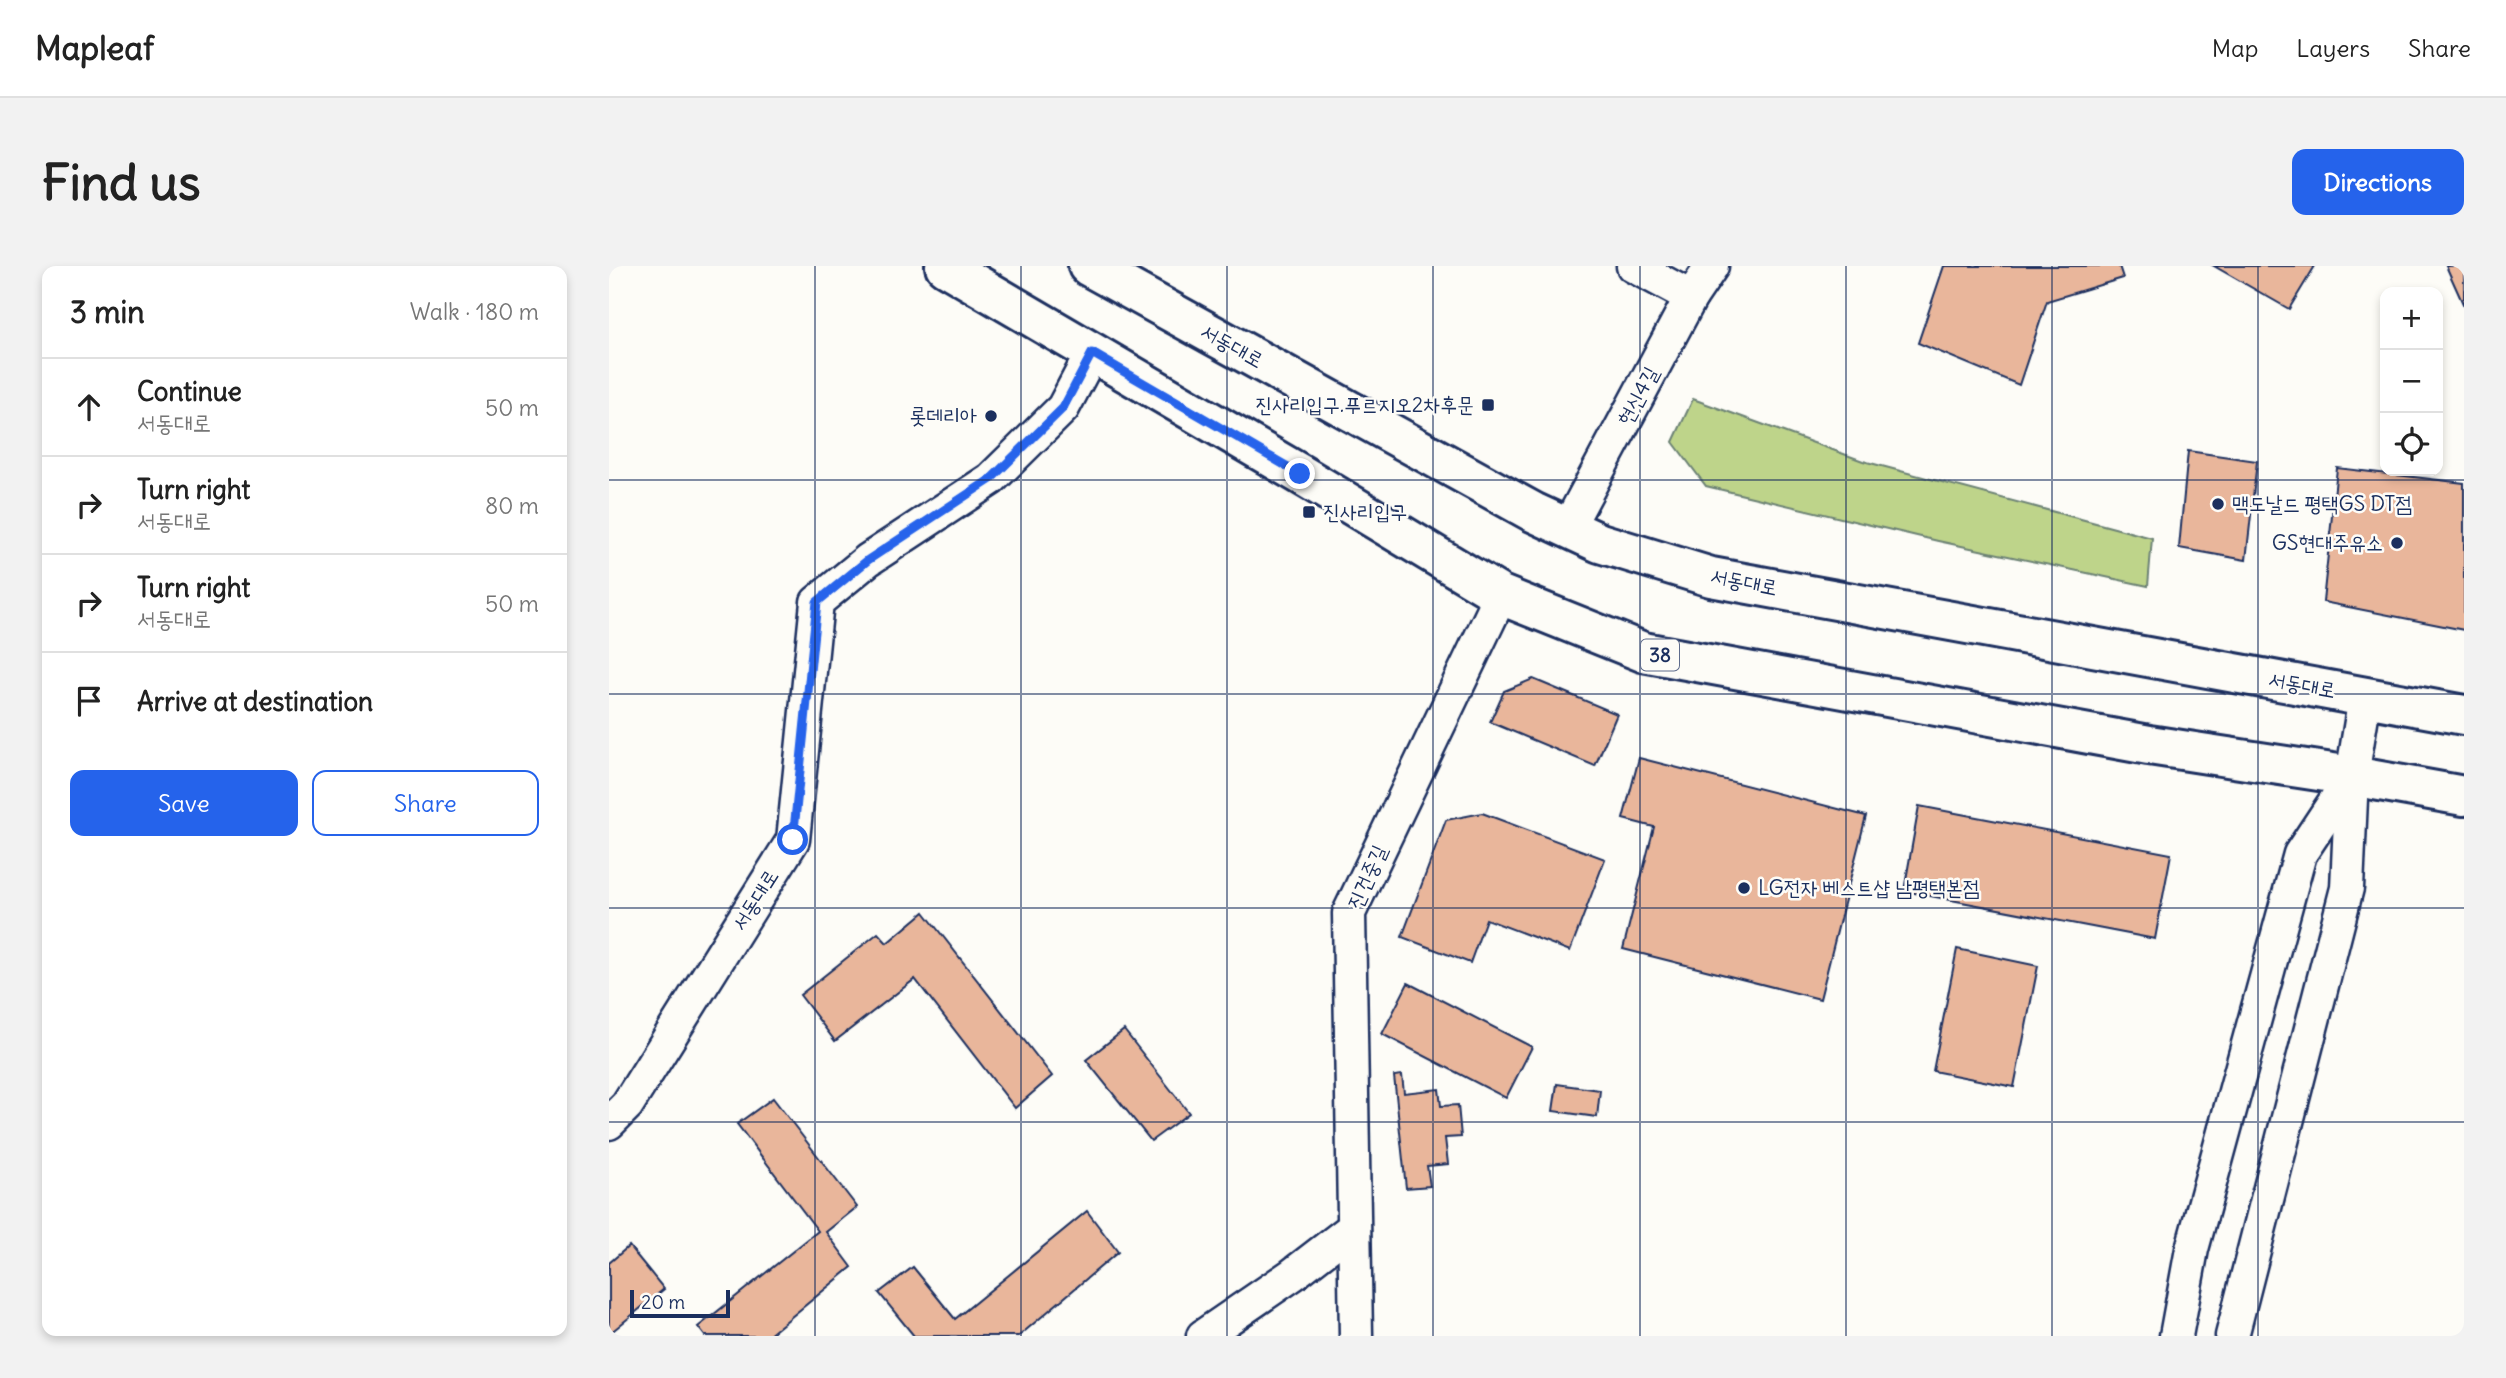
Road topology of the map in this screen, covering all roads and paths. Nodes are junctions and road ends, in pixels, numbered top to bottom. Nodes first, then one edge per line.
1 (945, 266) edge
2 (1088, 266) edge
3 (1633, 266) edge
4 (1712, 266) edge
5 (1691, 297) junction
6 (1092, 353) junction
7 (1568, 527) junction
8 (1501, 595) junction
9 (2365, 697) junction
10 (2464, 715) edge
11 (2352, 776) junction
12 (2464, 796) edge
13 (609, 1123) edge
14 (1353, 1228) junction
15 (1203, 1336) edge
16 (1356, 1336) edge
17 (2176, 1336) edge
18 (2232, 1336) edge

1 - 6 main road, 38
2 - 7 main road, 서동대로
3 - 5 street
4 - 5 street, 현신4길
5 - 7 street, 현신4길
6 - 8 main road, 38
6 - 13 street, 서동대로
7 - 9 main road, 서동대로
8 - 11 main road, 38
8 - 14 street, 진건중길
9 - 10 main road, 서동대로
9 - 11 street
11 - 12 main road, 38
11 - 17 street
11 - 18 street
14 - 15 street
14 - 16 street, 진건중길

